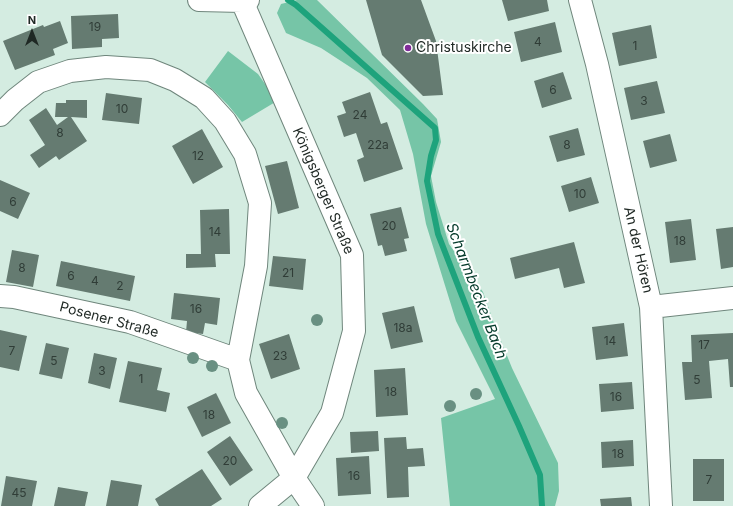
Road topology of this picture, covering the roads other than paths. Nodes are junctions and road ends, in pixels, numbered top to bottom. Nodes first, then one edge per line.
1 (199, 0) edge
2 (580, 0) edge
3 (245, 1) edge
4 (0, 115) edge
5 (0, 296) edge
6 (733, 298) edge
7 (651, 307) junction
8 (238, 360) junction
9 (294, 478) junction
10 (260, 506) edge
11 (313, 506) edge
12 (661, 506) edge

1 - 3 street
2 - 7 street, An der Hören
3 - 9 street, Königsberger Straße
4 - 8 street
5 - 8 street, Posener Straße
6 - 7 street
7 - 12 street, An der Hören
8 - 9 street
9 - 10 street, Königsberger Straße
9 - 11 street

